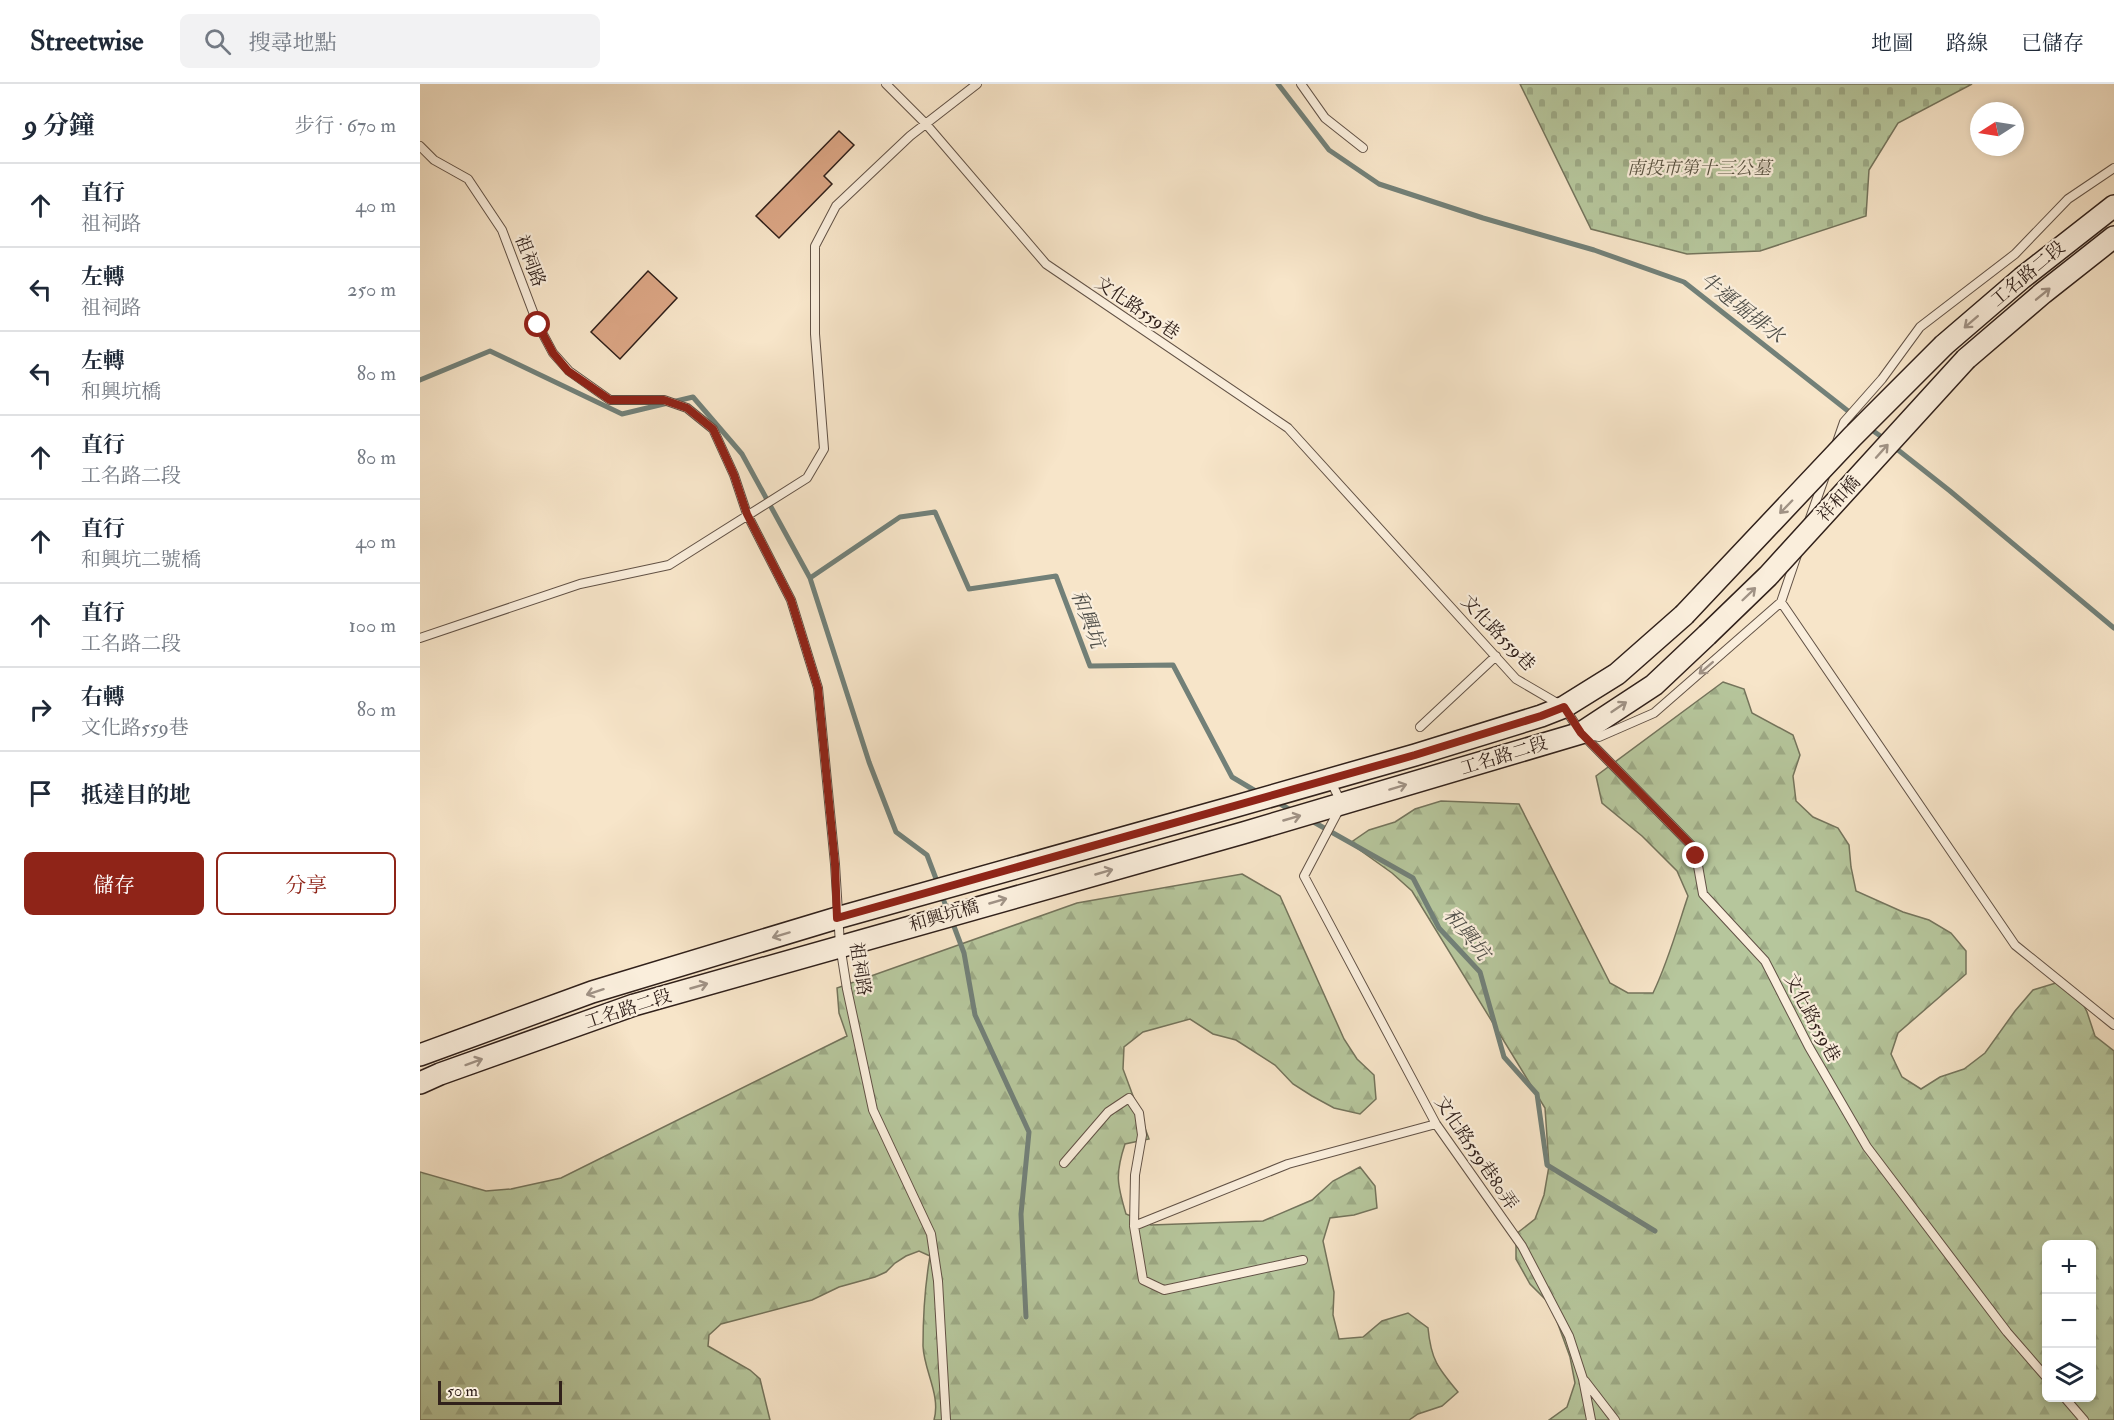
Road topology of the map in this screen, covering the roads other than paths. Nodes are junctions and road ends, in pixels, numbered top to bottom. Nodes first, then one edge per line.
1 (886, 84) edge
2 (977, 84) edge
3 (1300, 84) edge
4 (926, 124) junction
5 (420, 146) edge
6 (1363, 148) dead end
7 (2114, 168) edge
8 (2114, 206) edge
9 (2114, 237) edge
10 (1944, 345) joint
11 (1966, 359) joint
12 (747, 514) junction
13 (1781, 602) junction
14 (1684, 615) joint
15 (1707, 635) joint
16 (420, 638) edge
17 (1496, 656) junction
18 (1564, 707) junction
19 (1420, 727) dead end
20 (1581, 733) junction
21 (1329, 778) junction
22 (1342, 804) junction
23 (1040, 862) joint
24 (1047, 887) joint
25 (837, 918) junction
26 (840, 945) junction
27 (2114, 1025) edge
28 (420, 1055) edge
29 (420, 1083) edge
30 (1436, 1124) junction
31 (1064, 1163) dead end
32 (1134, 1226) junction
33 (1303, 1260) dead end
34 (2042, 1372) edge
35 (1583, 1379) junction
36 (2068, 1402) edge
37 (946, 1420) edge
38 (1591, 1420) edge
39 (1615, 1420) edge
40 (2084, 1420) edge

1 - 4 lane, 文化路559巷
2 - 4 lane
3 - 6 lane
4 - 12 lane
4 - 17 lane, 文化路559巷
5 - 12 lane, 祖祠路
7 - 13 lane
8 -> 10 main road, 工名路二段
11 -> 9 main road, 工名路二段
10 -> 14 main road, 祥和橋, bridge
15 -> 11 main road, 祥和橋, bridge
12 - 16 lane
12 - 25 lane, 祖祠路
13 -> 20 lane
13 - 27 lane
14 - 18 main road, 工名路二段
20 -> 15 main road, 工名路二段
17 - 18 lane, 文化路559巷
17 - 19 lane
18 - 20 lane, 文化路559巷
18 - 21 main road, 工名路二段
22 -> 20 main road, 工名路二段
20 - 34 lane, 文化路559巷
21 - 22 lane
21 - 23 main road, 工名路二段
24 -> 22 main road, 工名路二段
22 - 30 lane, 文化路559巷80弄
23 - 25 main road, 和興坑橋
26 -> 24 main road, 和興坑橋
25 - 26 lane, 祖祠路
25 -> 28 main road, 工名路二段
29 -> 26 main road, 工名路二段
26 - 37 lane, 祖祠路
30 - 32 lane
30 - 35 lane, 文化路559巷80弄
31 - 32 lane
32 - 33 lane
35 - 38 lane, 文化路559巷80弄
35 - 39 lane
36 - 40 lane

